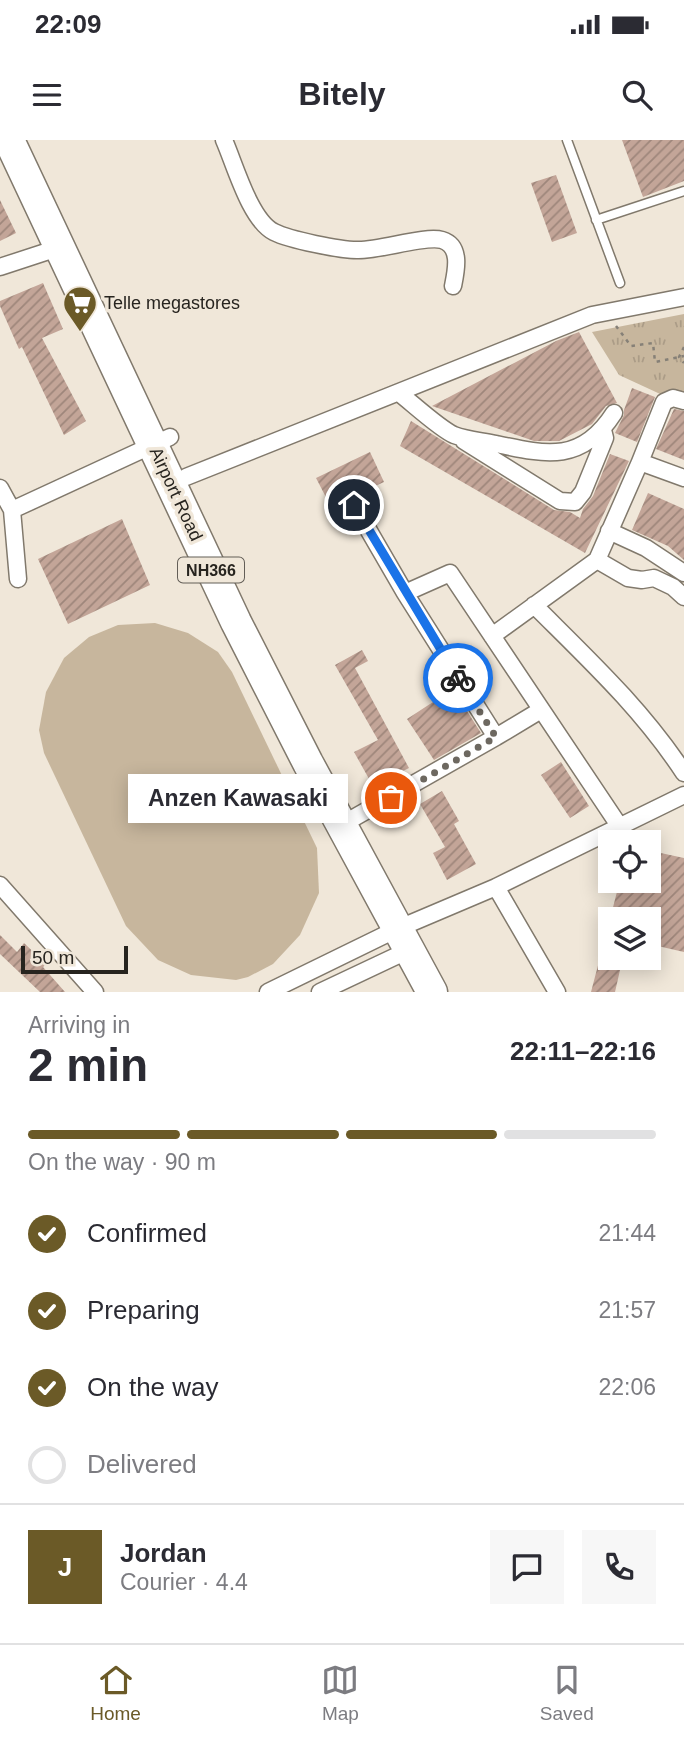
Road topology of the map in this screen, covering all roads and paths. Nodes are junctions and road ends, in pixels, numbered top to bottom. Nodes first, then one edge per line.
1 (9, 140) edge
2 (31, 140) edge
3 (224, 140) edge
4 (567, 140) edge
5 (684, 191) edge
6 (596, 220) junction
7 (61, 247) junction
8 (0, 267) edge
9 (620, 284) dead end
10 (453, 286) dead end
11 (684, 297) edge
12 (606, 313) junction
13 (684, 347) edge
14 (684, 356) edge
15 (679, 357) junction
16 (684, 363) edge
17 (399, 393) junction
18 (684, 401) edge
19 (614, 413) dead end
20 (603, 430) junction
21 (453, 435) junction
22 (162, 441) junction
23 (640, 462) junction
24 (186, 477) junction
25 (684, 478) edge
26 (0, 488) edge
27 (354, 505) dead end
28 (12, 510) junction
29 (609, 531) junction
30 (597, 560) junction
31 (684, 573) edge
32 (18, 579) dead end
33 (405, 593) junction
34 (684, 597) edge
35 (534, 605) junction
36 (492, 636) junction
37 (541, 710) junction
38 (496, 737) junction
39 (684, 774) edge
40 (684, 795) edge
41 (350, 820) junction
42 (620, 827) junction
43 (0, 885) edge
44 (496, 887) junction
45 (404, 934) junction
46 (346, 987) edge
47 (95, 992) edge
48 (268, 992) edge
49 (320, 992) edge
50 (432, 992) edge
51 (447, 992) edge
52 (557, 992) edge

1 - 7 highway, Airport Road / NH366
2 - 22 highway, Airport Road / NH366
3 - 10 street
4 - 6 lane
5 - 6 lane
6 - 9 lane
7 - 8 street
7 - 22 highway, Airport Road / NH366
11 - 12 street
12 - 15 path
12 - 17 street
13 - 15 path
14 - 15 path
15 - 16 path
17 - 21 street
17 - 24 street
18 - 23 street
19 - 20 street
20 - 21 street
20 - 21 street
22 - 24 highway, Airport Road / NH366
22 - 28 street
22 - 45 highway, Airport Road / NH366
23 - 25 street
23 - 29 street
24 - 41 highway, Airport Road / NH366
26 - 28 street
27 - 33 street
28 - 32 street
29 - 30 street
29 - 31 street
30 - 34 street
30 - 35 street
33 - 36 street
33 - 38 street
35 - 36 street
35 - 39 street
36 - 37 street
37 - 38 street
37 - 42 street
38 - 41 street
40 - 42 street
41 - 45 highway, Airport Road / NH366
42 - 44 street
43 - 47 street
44 - 45 street
44 - 52 street
45 - 46 street
45 - 48 street
45 - 50 highway, Airport Road / NH366
45 - 51 highway, Airport Road / NH366
46 - 49 street

